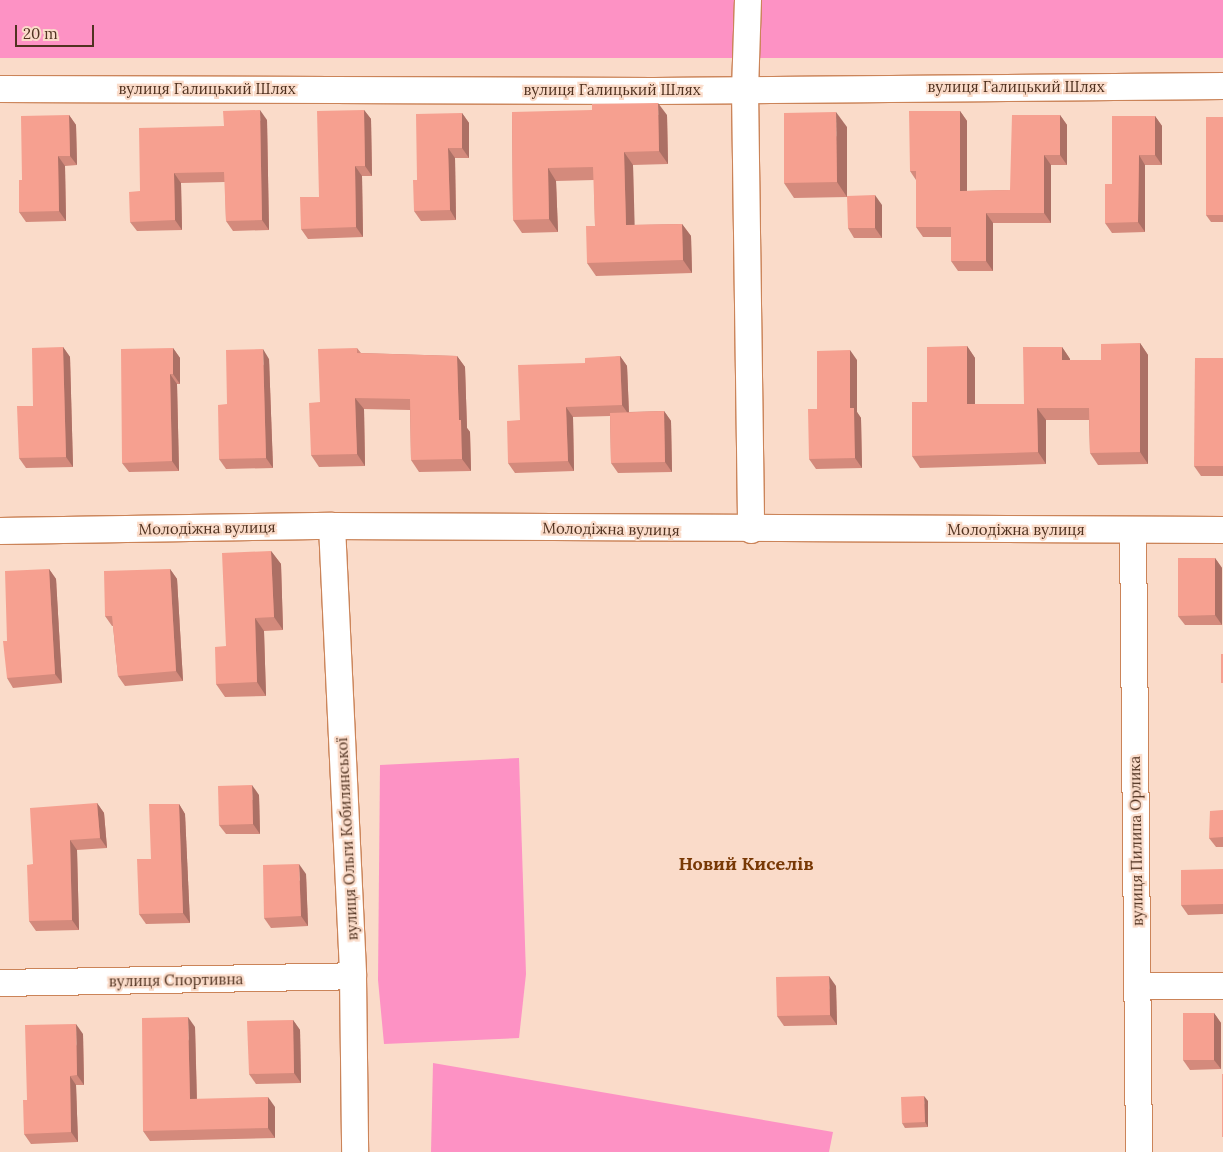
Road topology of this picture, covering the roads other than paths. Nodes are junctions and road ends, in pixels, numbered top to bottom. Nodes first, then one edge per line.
1 (748, 0) edge
2 (1223, 86) edge
3 (0, 89) edge
4 (745, 89) junction
5 (332, 526) junction
6 (751, 530) junction
7 (1133, 530) junction
8 (1223, 530) edge
9 (0, 531) edge
10 (353, 976) junction
11 (0, 983) edge
12 (1138, 986) junction
13 (1223, 986) edge
14 (355, 1152) edge
15 (1139, 1152) edge

1 - 4 street
2 - 4 street, вулиця Галицький Шлях
3 - 4 street, вулиця Галицький Шлях
4 - 6 street
5 - 6 street, Молодіжна вулиця
5 - 9 street, Молодіжна вулиця
5 - 10 street, вулиця Ольги Кобилянської
6 - 7 street, Молодіжна вулиця
7 - 8 street, Молодіжна вулиця
7 - 12 street, вулиця Пилипа Орлика
10 - 11 street, вулиця Спортивна
10 - 14 street, вулиця Ольги Кобилянської
12 - 13 street
12 - 15 street, вулиця Пилипа Орлика

